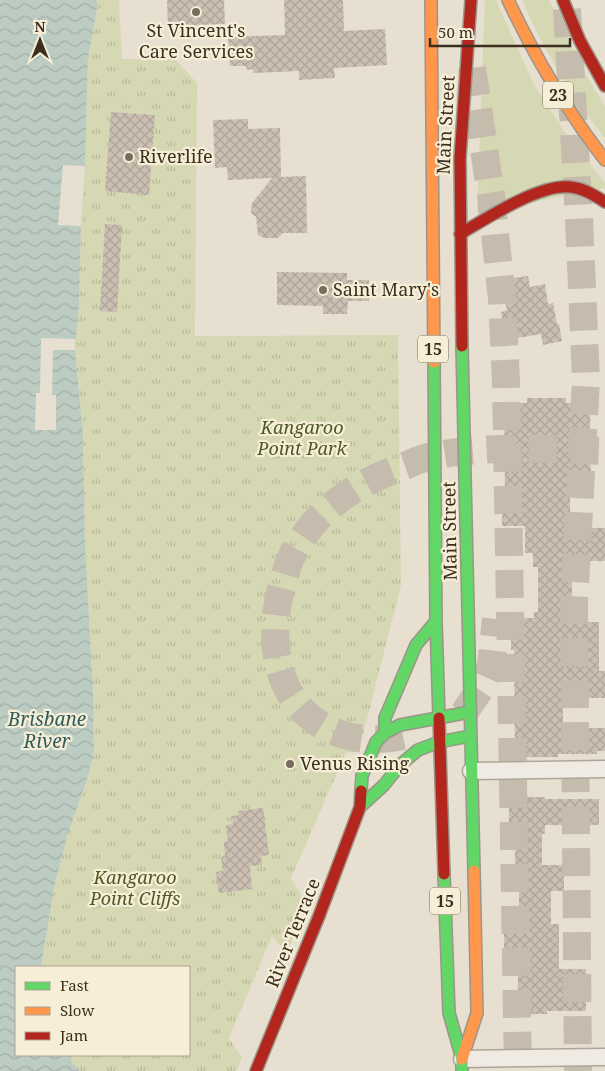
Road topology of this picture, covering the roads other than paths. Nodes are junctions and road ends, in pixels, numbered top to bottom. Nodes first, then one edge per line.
1 (431, 0) edge
2 (471, 0) edge
3 (508, 0) edge
4 (563, 0) edge
5 (605, 86) edge
6 (605, 160) edge
7 (605, 202) edge
8 (460, 234) junction
9 (436, 621) junction
10 (470, 712) junction
11 (438, 717) junction
12 (385, 733) junction
13 (470, 736) junction
14 (439, 742) junction
15 (605, 770) edge
16 (472, 771) junction
17 (360, 807) junction
18 (605, 1057) edge
19 (462, 1065) edge
20 (256, 1071) edge

1 - 9 main road, Main Street / 15
2 - 8 main road, Main Street / 15
3 - 6 main road, 23
4 - 5 main road, 23
7 - 8 main road
8 - 10 main road, Main Street / 15
9 - 11 main road, Main Street / 15
9 - 12 main road
10 - 11 main road
10 - 13 main road, Main Street / 15
11 - 12 main road
11 - 14 main road, Main Street / 15
12 - 17 main road, River Terrace
13 - 14 main road, River Terrace
13 - 16 main road, Main Street / 15
14 - 17 main road, River Terrace
14 - 19 main road, Main Street / 15
15 - 16 street
16 - 19 main road, Main Street / 15
17 - 20 main road, River Terrace
18 - 19 street

